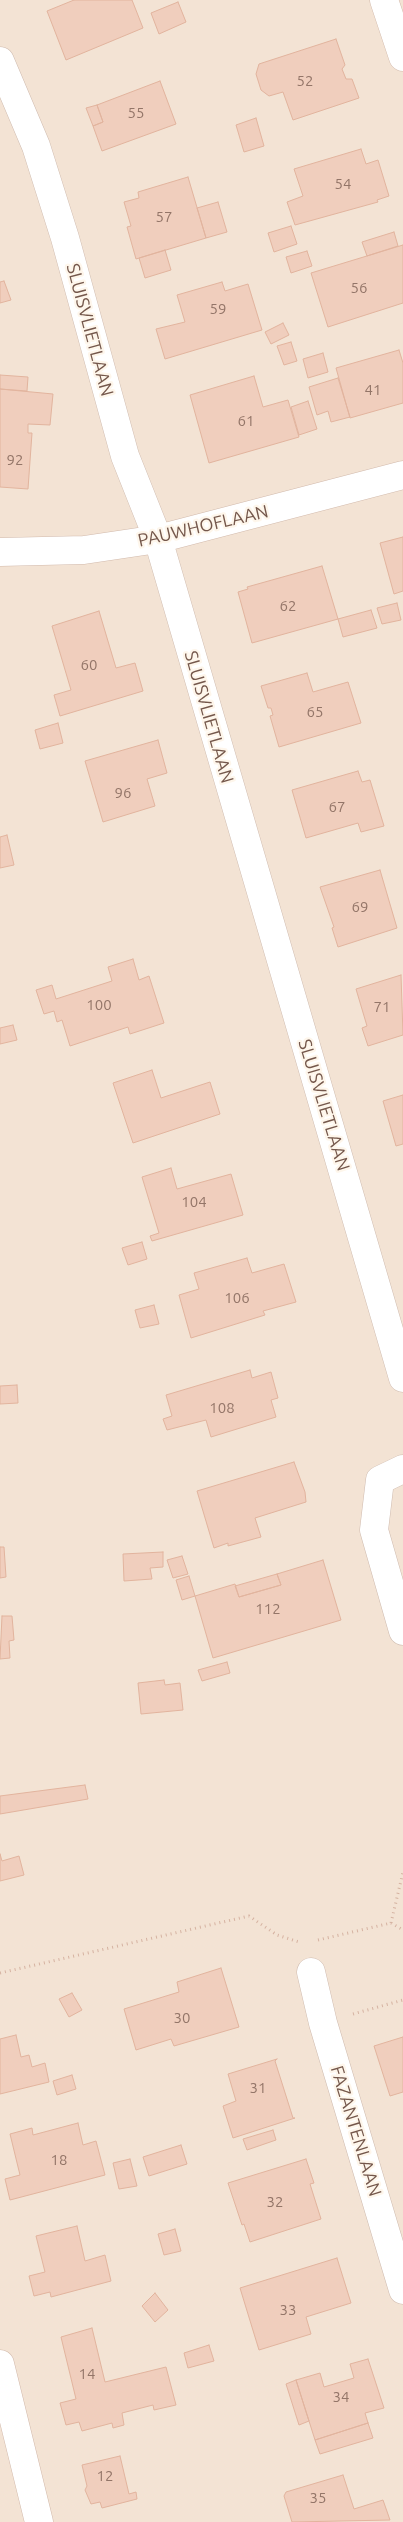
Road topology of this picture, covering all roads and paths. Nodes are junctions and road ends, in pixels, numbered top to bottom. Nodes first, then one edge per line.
1 (384, 0) edge
2 (403, 57) edge
3 (0, 61) edge
4 (403, 475) edge
5 (158, 539) junction
6 (0, 552) edge
7 (403, 1378) edge
8 (403, 1469) edge
9 (403, 1631) edge
10 (403, 1872) edge
11 (391, 1923) junction
12 (403, 1930) edge
13 (312, 1942) dead end
14 (303, 1944) dead end
15 (311, 1972) dead end
16 (0, 1973) edge
17 (403, 2000) edge
18 (323, 2023) junction
19 (403, 2290) edge
20 (0, 2364) edge
21 (39, 2522) edge

1 - 2 street
3 - 5 street, SLUISVLIETLAAN
4 - 5 street, PAUWHOFLAAN
5 - 6 street, PAUWHOFLAAN
5 - 7 street, SLUISVLIETLAAN
8 - 9 street
10 - 11 path
11 - 12 path
11 - 13 path
14 - 16 path
15 - 18 street, FAZANTENLAAN
17 - 18 path
18 - 19 street, FAZANTENLAAN
20 - 21 street

